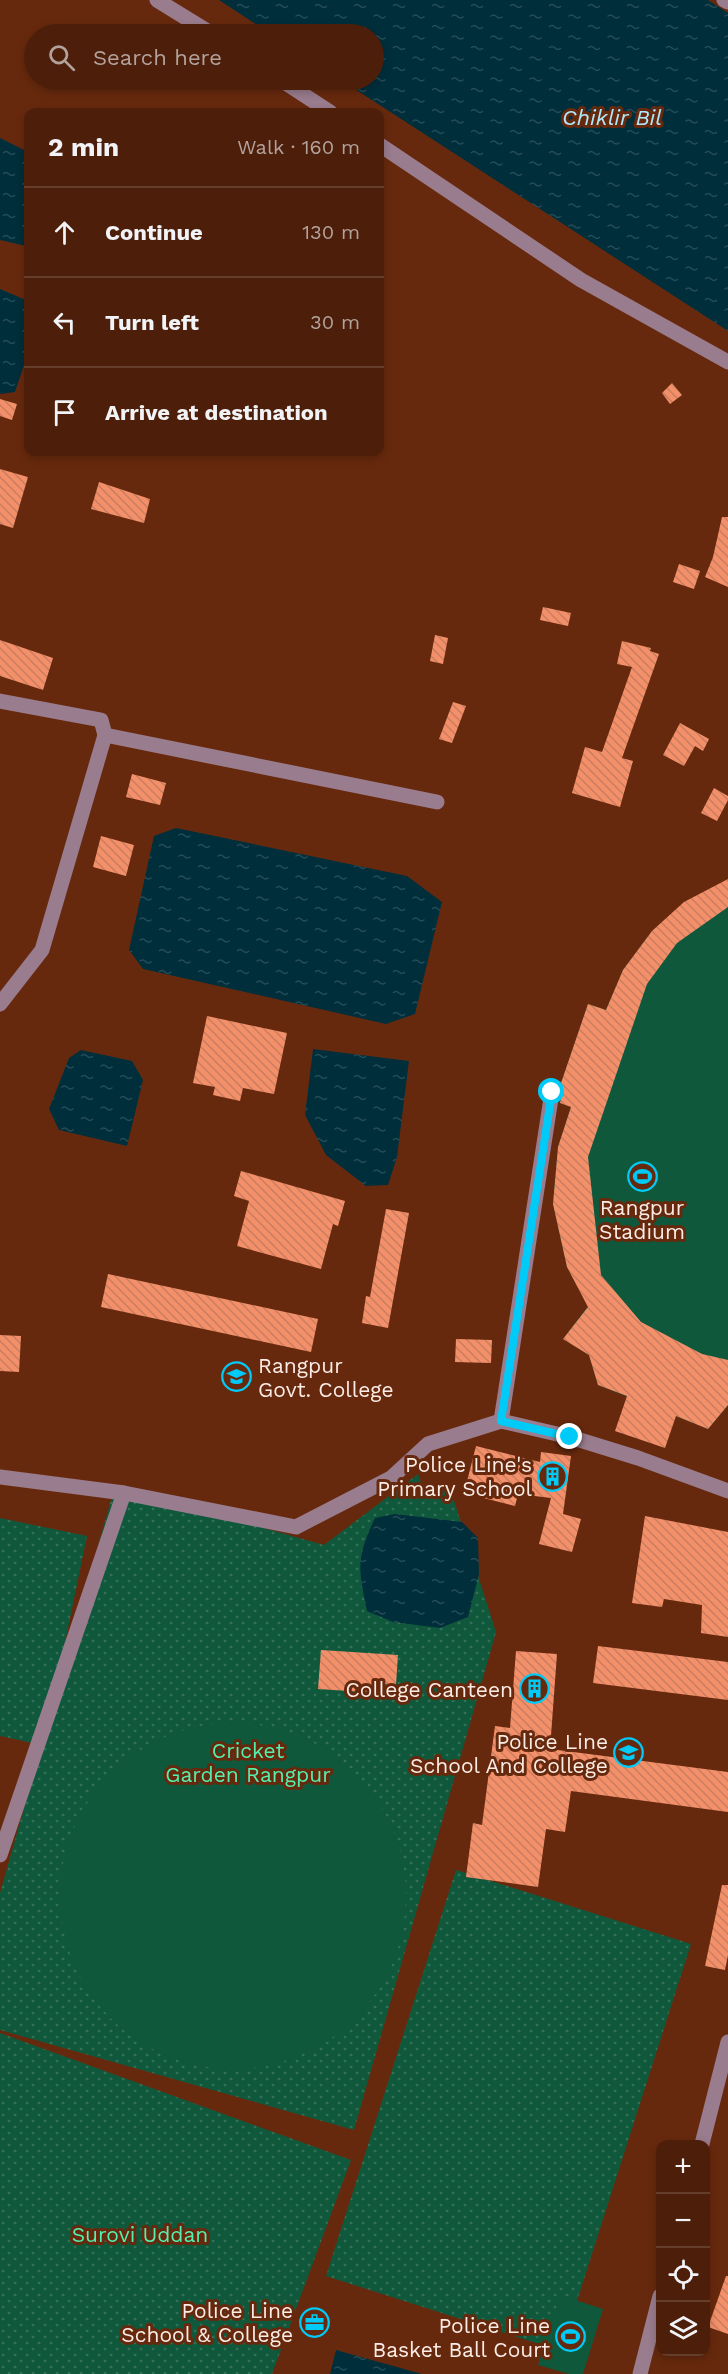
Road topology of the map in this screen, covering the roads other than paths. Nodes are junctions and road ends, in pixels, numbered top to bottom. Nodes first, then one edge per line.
1 (157, 0) edge
2 (196, 24) edge
3 (296, 90) edge
4 (324, 108) edge
5 (384, 148) edge
6 (728, 362) edge
7 (0, 701) edge
8 (105, 735) junction
9 (437, 802) dead end
10 (0, 1004) edge
11 (552, 1092) dead end
12 (501, 1421) junction
13 (0, 1477) edge
14 (728, 1491) edge
15 (124, 1494) junction
16 (0, 1855) edge
17 (728, 2042) edge
18 (703, 2140) edge
19 (658, 2302) edge
20 (640, 2374) edge

1 - 2 street
3 - 4 street
5 - 6 street
7 - 8 street
8 - 9 street
8 - 10 street
11 - 12 street
12 - 14 street
12 - 15 street
13 - 15 street
15 - 16 street
17 - 18 street
19 - 20 street

